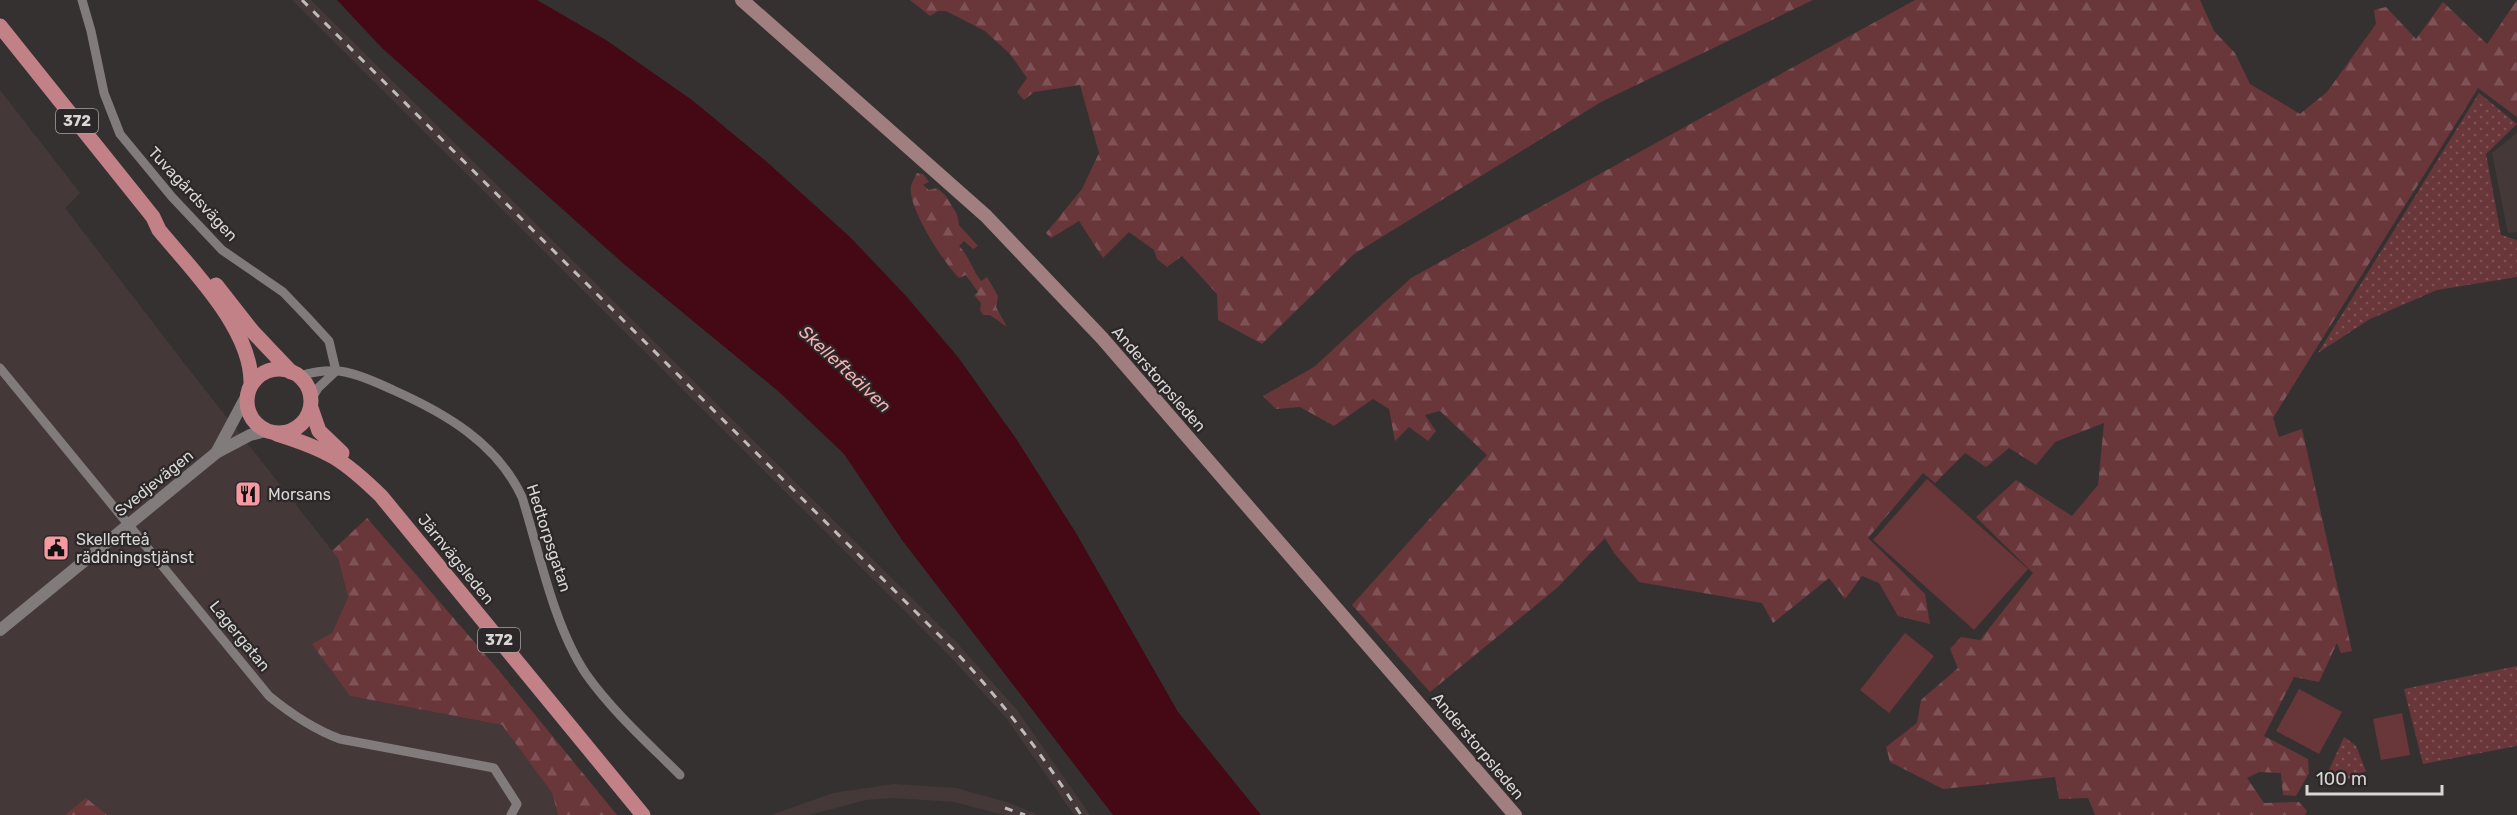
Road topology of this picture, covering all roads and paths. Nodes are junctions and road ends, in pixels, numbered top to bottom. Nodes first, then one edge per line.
1 (82, 0) edge
2 (742, 0) edge
3 (0, 26) edge
4 (153, 217) junction
5 (0, 368) edge
6 (336, 371) junction
7 (295, 374) junction
8 (249, 390) junction
9 (311, 404) junction
10 (272, 432) junction
11 (216, 453) junction
12 (352, 468) junction
13 (129, 525) junction
14 (0, 630) edge
15 (680, 775) dead end
16 (511, 815) edge
17 (643, 815) edge
18 (1515, 815) edge

1 - 6 street, Tuvagårdsvägen
2 - 18 main road, Anderstorpsleden
3 - 4 main road, 372
4 - 7 main road
4 - 8 main road
5 - 13 street, Lagergatan
6 - 7 street
6 - 9 street
6 - 15 street, Hedtorpsgatan
7 - 8 main road
7 - 9 main road
8 - 10 main road
8 - 11 street, Svedjevägen
9 - 10 main road
9 - 12 main road, Järnvägsleden
10 - 11 street, Svedjevägen
10 - 12 main road, Järnvägsleden
11 - 13 street, Svedjevägen
12 - 17 main road, Järnvägsleden / 372
13 - 14 street, Svedjevägen
13 - 16 street, Lagergatan

